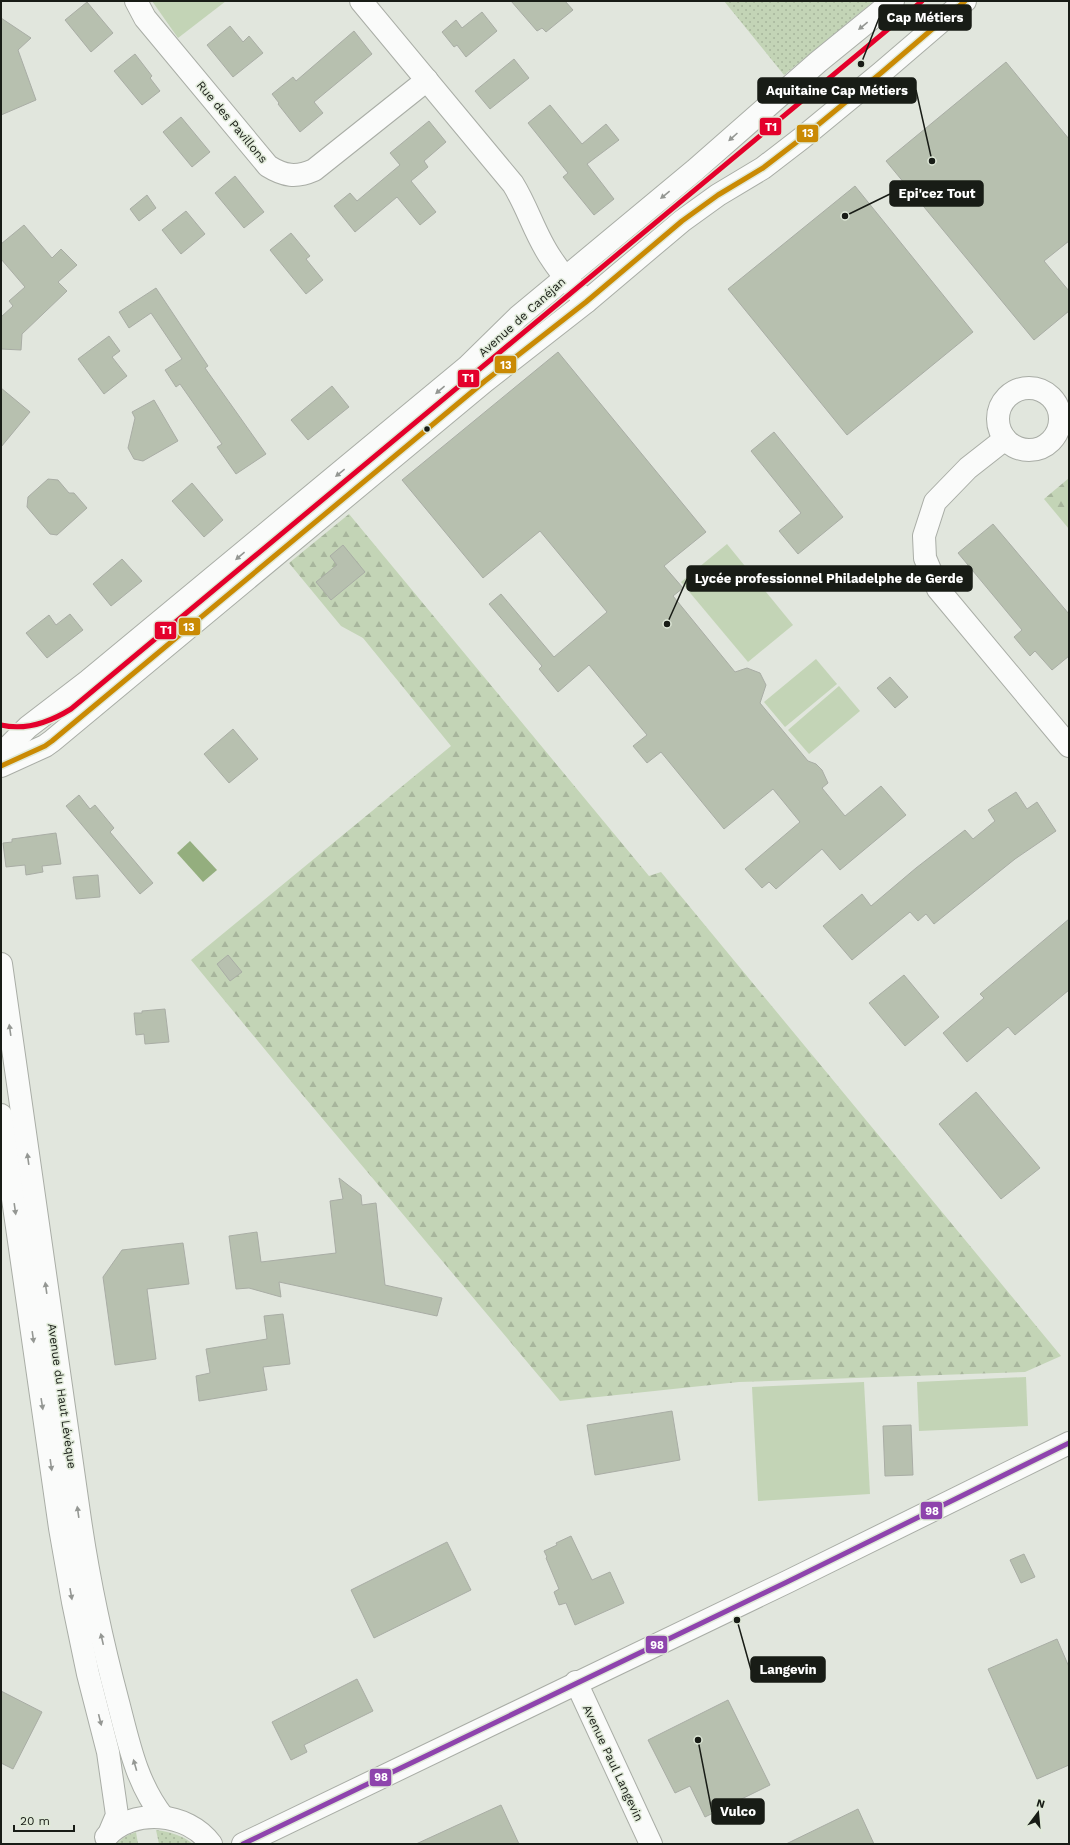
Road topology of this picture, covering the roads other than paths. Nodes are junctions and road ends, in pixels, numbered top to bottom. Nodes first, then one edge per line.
1 (136, 1) edge
2 (361, 1) edge
3 (893, 1) edge
4 (965, 1) edge
5 (427, 80) junction
6 (565, 278) junction
7 (586, 302) junction
8 (1005, 439) dead end
9 (1069, 746) edge
10 (1, 754) edge
11 (1, 766) edge
12 (1, 964) edge
13 (1, 1115) edge
14 (1069, 1443) edge
15 (576, 1682) junction
16 (163, 1817) junction
17 (104, 1839) edge
18 (211, 1844) edge
19 (244, 1844) edge
20 (651, 1844) edge

1 - 5 street, Rue des Pavillons
2 - 5 street
3 -> 6 street, Avenue de Canéjan
4 - 7 street, Avenue de Canéjan
5 - 6 street
6 - 7 street
6 -> 10 street, Avenue de Canéjan
7 - 11 street, Avenue de Canéjan
8 - 9 street
16 -> 12 street, Avenue du Haut Lévèque
13 -> 17 street, Avenue du Haut Lévèque
14 - 15 street
15 - 19 street
15 - 20 street, Avenue Paul Langevin
16 - 17 street
16 - 18 street

